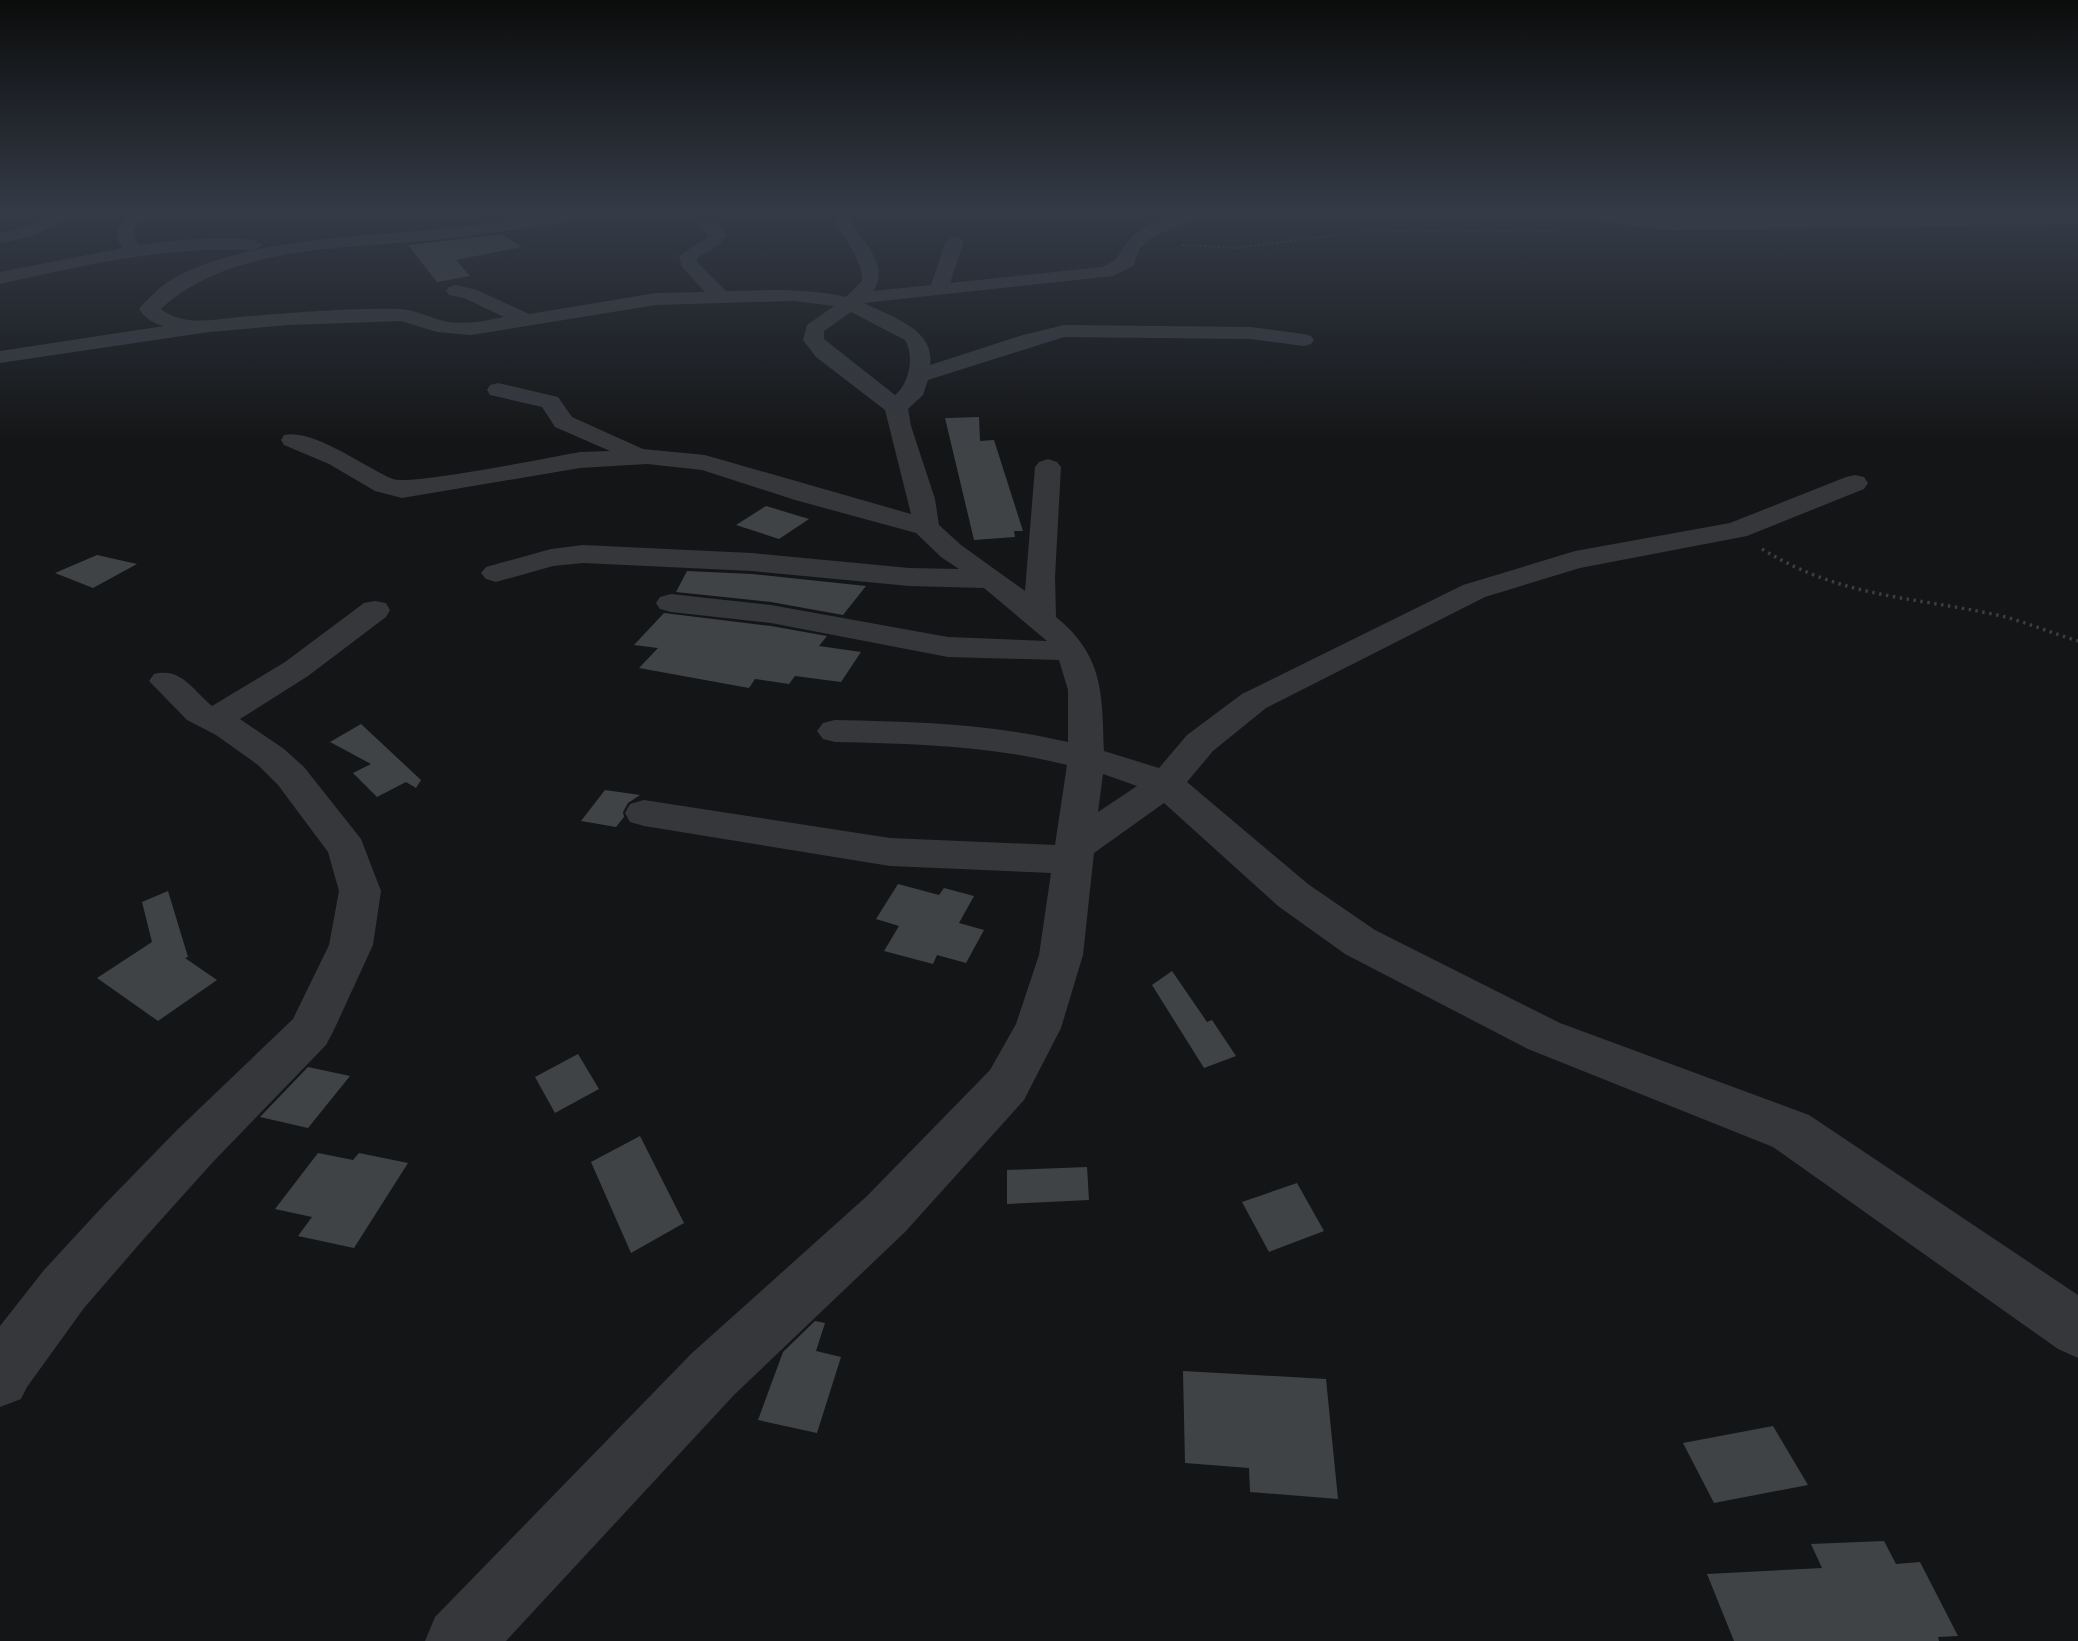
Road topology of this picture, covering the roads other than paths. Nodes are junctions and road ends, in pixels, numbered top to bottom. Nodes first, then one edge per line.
1 (171, 290) edge
2 (714, 290) edge
3 (867, 290) edge
4 (939, 290) joint
5 (943, 290) edge
6 (994, 290) edge
7 (456, 291) dead end
8 (719, 295) junction
9 (1006, 302) dead end
10 (857, 305) junction
11 (1032, 319) dead end
12 (526, 320) junction
13 (209, 326) junction
14 (1065, 331) junction
15 (1304, 340) dead end
16 (0, 357) edge
17 (498, 390) dead end
18 (907, 391) junction
19 (293, 440) dead end
20 (647, 456) junction
21 (1048, 467) dead end
22 (1855, 483) dead end
23 (926, 527) junction
24 (496, 573) dead end
25 (992, 579) junction
26 (671, 603) dead end
27 (375, 610) dead end
28 (1041, 619) junction
29 (1072, 651) junction
30 (166, 681) dead end
31 (212, 720) junction
32 (835, 731) dead end
33 (1086, 759) junction
34 (1166, 784) junction
35 (644, 813) dead end
36 (1074, 853) junction
37 (2078, 1329) edge
38 (0, 1378) edge
39 (459, 1641) edge

1 - 13 street
2 - 8 street
3 - 10 street
4 - 5 street
4 - 10 street
6 - 9 street
7 - 12 street
8 - 10 street
8 - 12 street
10 - 18 street
10 - 18 street
11 - 14 street
12 - 13 street
13 - 16 street
14 - 15 street
14 - 18 street
17 - 20 street
18 - 23 street
19 - 20 street
20 - 23 street
21 - 28 street
22 - 34 street
23 - 25 street
24 - 25 street
25 - 28 street
26 - 29 street
27 - 31 street
28 - 29 street
29 - 33 street
30 - 31 street
31 - 38 street
32 - 33 street
33 - 34 street
33 - 36 street
34 - 36 street
34 - 37 street
35 - 36 street
36 - 39 street

